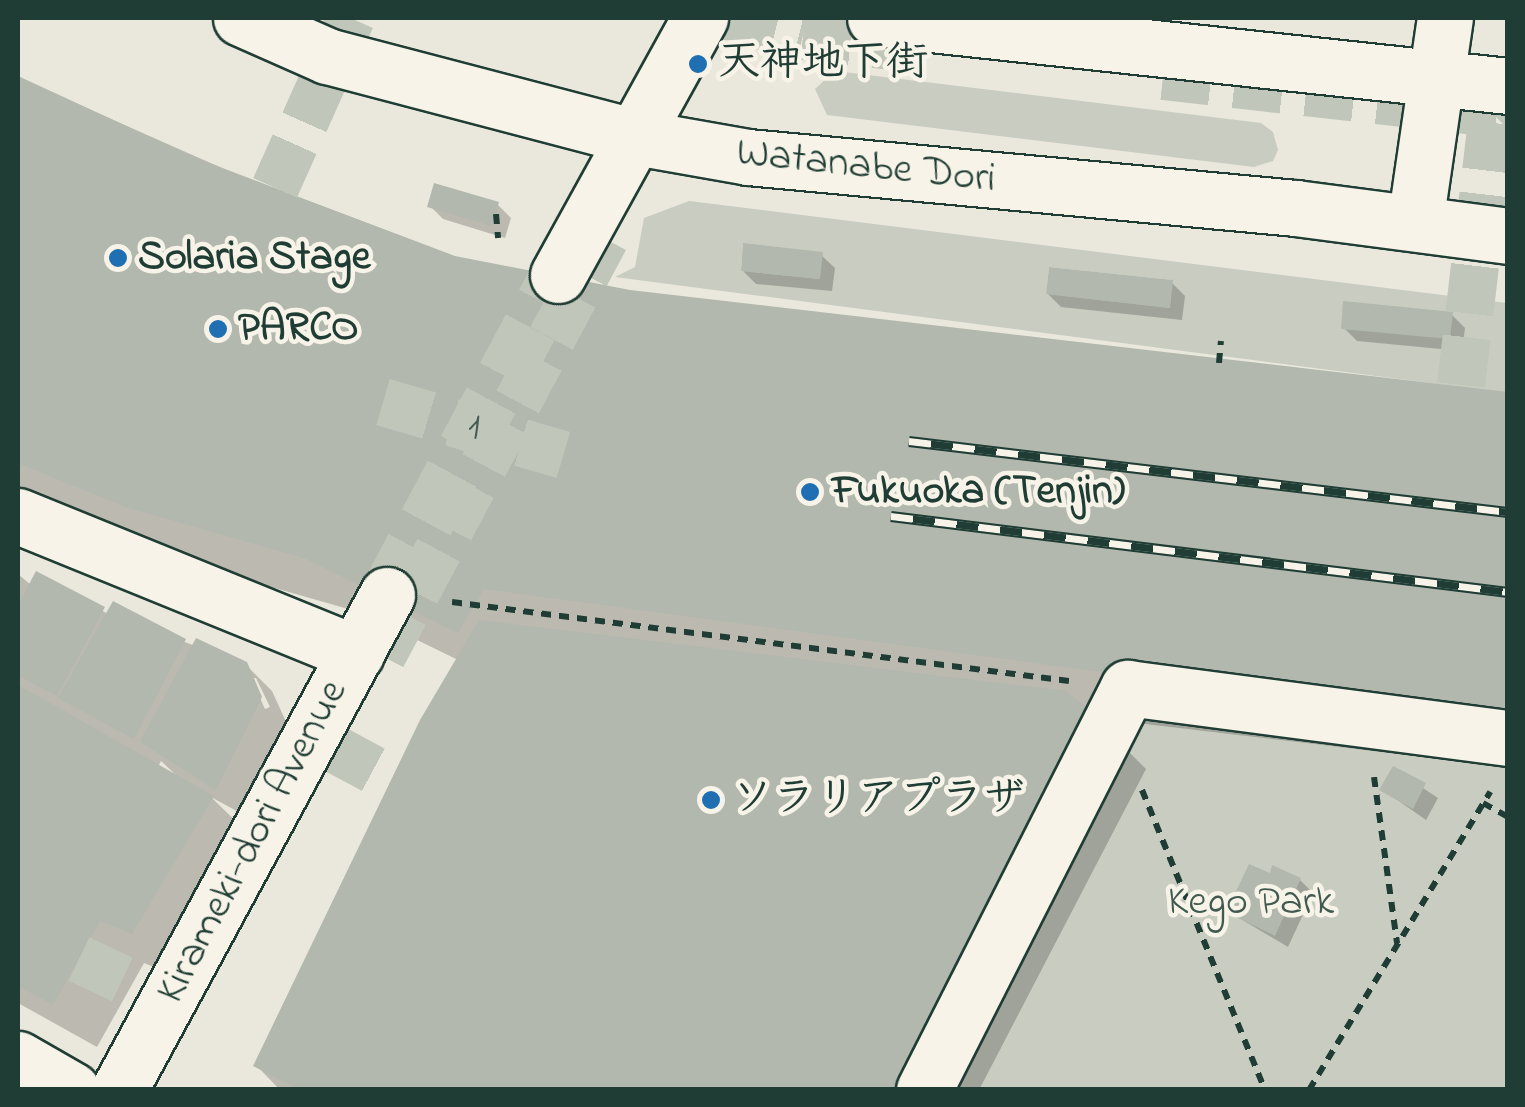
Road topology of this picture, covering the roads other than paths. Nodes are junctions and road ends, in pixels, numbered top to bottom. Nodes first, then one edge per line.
1 (241, 18) edge
2 (700, 18) edge
3 (875, 18) tunnel mouth
4 (1445, 18) edge
5 (1439, 78) junction
6 (1508, 86) tunnel mouth
7 (635, 137) junction
8 (1414, 223) junction
9 (1508, 236) edge
10 (558, 275) tunnel mouth
11 (18, 516) edge
12 (387, 596) tunnel mouth
13 (356, 653) junction
14 (1504, 757) edge
15 (18, 1059) edge
16 (72, 1090) edge
17 (119, 1090) edge
18 (924, 1090) edge

1 - 7 street, Watanabe Dori
2 - 7 street
3 - 5 street
4 - 5 street
5 - 6 street
5 - 8 street
7 - 8 street, Watanabe Dori
7 - 10 street
8 - 9 street, Watanabe Dori
11 - 13 street
12 - 13 street, Kirameki-dori Avenue
13 - 17 street, Kirameki-dori Avenue
14 - 18 street
15 - 16 street

